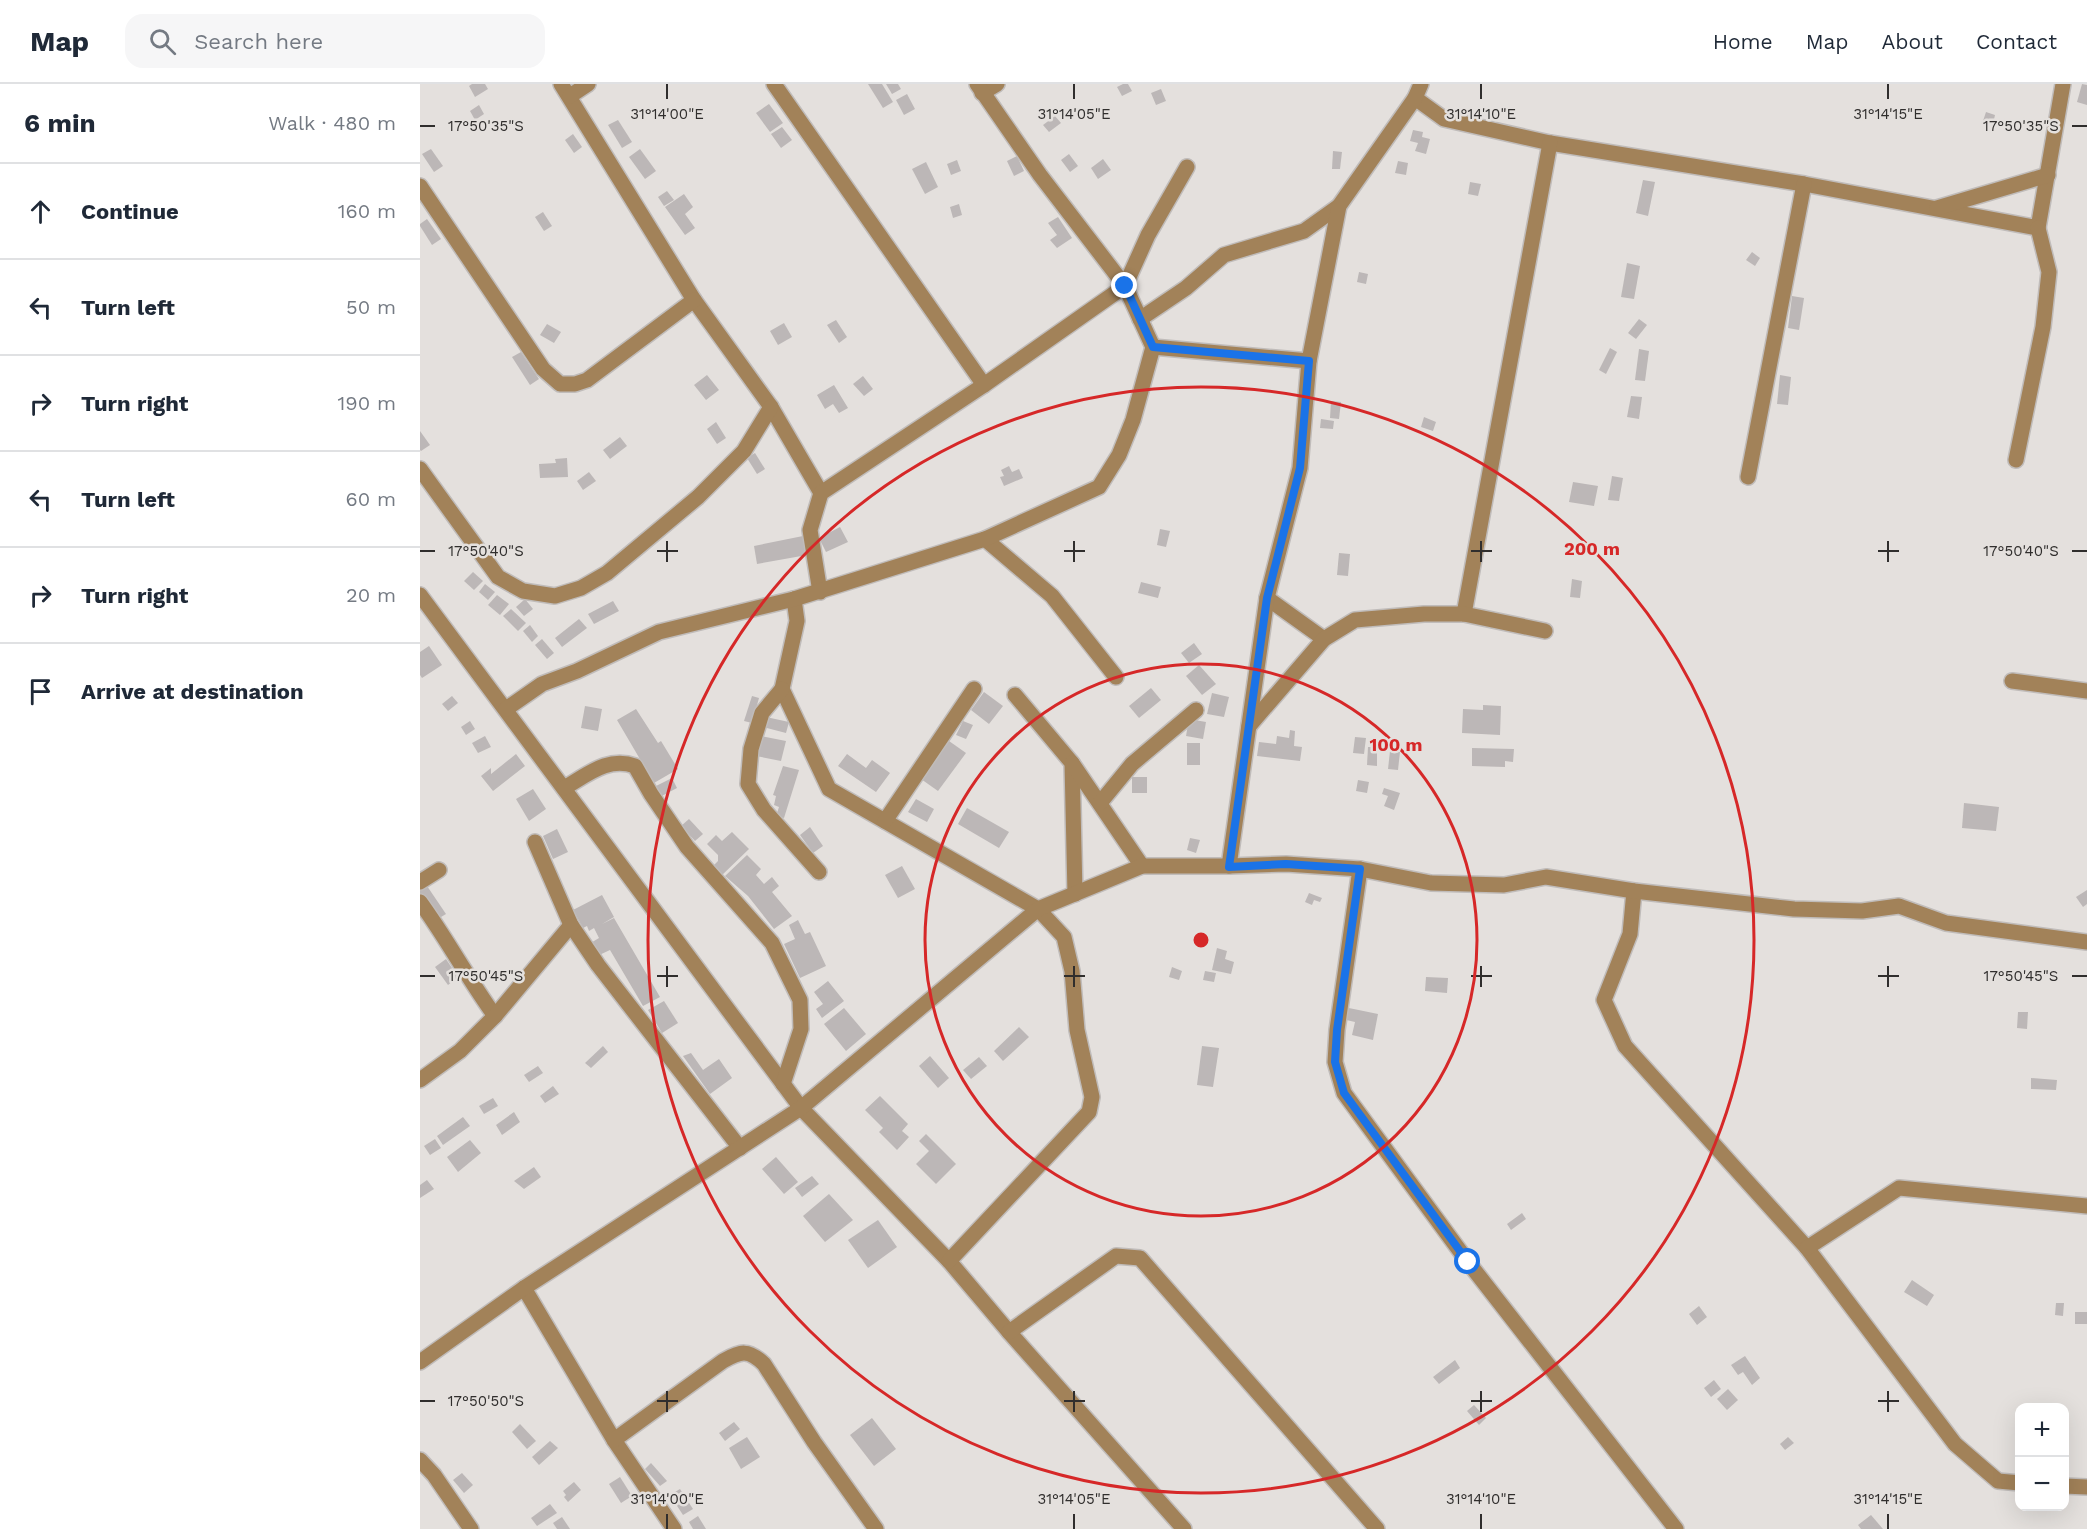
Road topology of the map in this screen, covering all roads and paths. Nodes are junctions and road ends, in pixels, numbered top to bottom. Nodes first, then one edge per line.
1 (588, 84) edge
2 (774, 84) edge
3 (997, 84) edge
4 (2063, 84) edge
5 (980, 88) edge
6 (565, 90) edge
7 (1418, 91) edge
8 (1550, 143) junction
9 (1187, 167) dead end
10 (2048, 175) junction
11 (1803, 184) junction
12 (420, 186) edge
13 (1339, 206) junction
14 (1935, 209) junction
15 (2038, 228) junction
16 (1125, 286) junction
17 (694, 300) junction
18 (1140, 319) junction
19 (1153, 347) junction
20 (1309, 361) junction
21 (984, 385) junction
22 (771, 407) junction
23 (2016, 460) dead end
24 (420, 470) edge
25 (1748, 477) dead end
26 (821, 493) junction
27 (985, 539) junction
28 (820, 592) junction
29 (420, 595) edge
30 (1267, 598) junction
31 (794, 599) junction
32 (1464, 614) junction
33 (1545, 631) dead end
34 (1324, 639) junction
35 (1116, 677) dead end
36 (2012, 681) dead end
37 (782, 689) junction
38 (974, 689) dead end
39 (2087, 691) edge
40 (1015, 694) dead end
41 (506, 709) junction
42 (1196, 710) dead end
43 (1249, 726) junction
44 (1072, 763) junction
45 (564, 788) junction
46 (1100, 803) junction
47 (885, 821) junction
48 (535, 842) dead end
49 (1142, 866) junction
50 (1229, 867) junction
51 (1360, 869) junction
52 (439, 870) dead end
53 (819, 872) dead end
54 (420, 882) edge
55 (1634, 891) junction
56 (1075, 894) junction
57 (420, 902) edge
58 (1038, 909) junction
59 (571, 925) junction
60 (2087, 942) edge
61 (495, 1016) junction
62 (420, 1080) edge
63 (783, 1084) junction
64 (801, 1108) junction
65 (740, 1148) junction
66 (2087, 1206) edge
67 (1807, 1248) junction
68 (949, 1261) junction
69 (524, 1288) junction
70 (1009, 1332) junction
71 (420, 1362) edge
72 (614, 1440) junction
73 (420, 1460) edge
74 (2015, 1483) edge
75 (2069, 1486) edge
76 (2087, 1487) edge
77 (471, 1529) edge
78 (674, 1529) edge
79 (876, 1529) edge
80 (1184, 1529) edge
81 (1377, 1529) edge
82 (1676, 1529) edge

1 - 6 street
2 - 21 street
3 - 5 street
4 - 10 street
5 - 16 street
6 - 17 street
7 - 8 street
7 - 13 street
8 - 11 street
8 - 32 street
9 - 16 street
10 - 14 street
10 - 15 street
11 - 14 street
11 - 25 street
12 - 17 street
13 - 18 street
13 - 20 street
14 - 15 street
15 - 23 street
16 - 18 street
16 - 21 street
17 - 22 street
18 - 19 street
19 - 20 street
19 - 27 street
20 - 30 street
21 - 26 street
22 - 24 street
22 - 26 street
26 - 28 street
27 - 28 street
27 - 35 street
28 - 31 street
29 - 41 street
30 - 34 street
30 - 43 street
31 - 37 street
31 - 41 street
32 - 33 street
32 - 34 street
34 - 43 street
36 - 39 street
37 - 47 street
37 - 53 street
38 - 47 street
40 - 44 street
41 - 45 street
42 - 46 street
43 - 50 street
44 - 46 street
44 - 56 street
45 - 63 street
45 - 63 street
46 - 49 street
47 - 58 street
48 - 59 street
49 - 50 street
49 - 56 street
50 - 51 street
51 - 55 street
51 - 82 street
52 - 54 street
55 - 60 street
55 - 67 street
56 - 58 street
57 - 61 street
58 - 64 street
58 - 68 street
59 - 61 street
59 - 65 street
61 - 62 street
63 - 64 street
64 - 65 street
64 - 68 street
65 - 69 street
66 - 67 street
67 - 74 street
68 - 70 street
69 - 71 street
69 - 72 street
70 - 80 street
70 - 81 street
72 - 78 street
72 - 79 street
73 - 77 street
75 - 76 street

